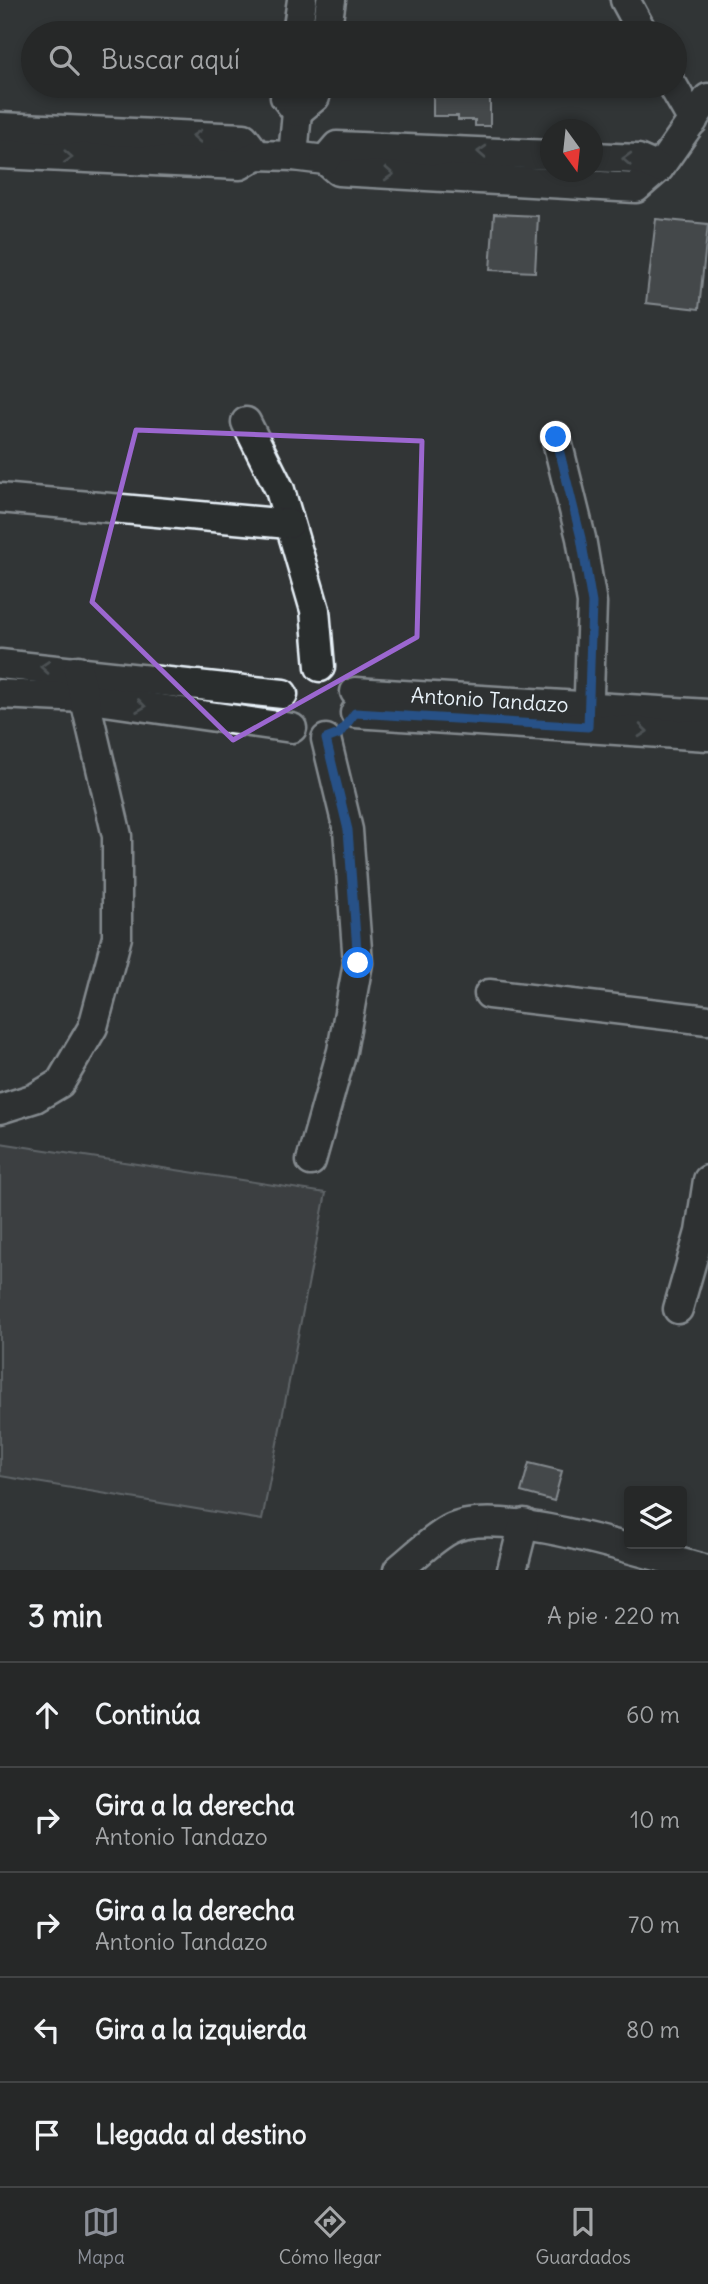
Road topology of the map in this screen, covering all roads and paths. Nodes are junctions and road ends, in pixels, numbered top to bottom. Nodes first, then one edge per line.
1 (302, 0) edge
2 (331, 0) edge
3 (625, 0) edge
4 (299, 21) edge
5 (328, 21) edge
6 (636, 21) edge
7 (687, 98) edge
8 (292, 99) edge
9 (701, 110) edge
10 (0, 127) edge
11 (0, 154) edge
12 (257, 155) junction
13 (540, 155) edge
14 (293, 156) junction
15 (603, 157) edge
16 (325, 160) junction
17 (659, 168) junction
18 (246, 422) dead end
19 (556, 437) dead end
20 (0, 498) edge
21 (289, 524) junction
22 (0, 664) edge
23 (320, 667) junction
24 (78, 670) junction
25 (0, 694) edge
26 (284, 694) junction
27 (84, 698) junction
28 (355, 702) junction
29 (708, 715) edge
30 (589, 716) junction
31 (292, 728) junction
32 (708, 736) edge
33 (326, 739) junction
34 (489, 994) dead end
35 (708, 1020) edge
36 (0, 1109) edge
37 (311, 1161) dead end
38 (708, 1180) edge
39 (678, 1309) dead end
40 (524, 1523) junction
41 (398, 1570) edge
42 (512, 1570) edge
43 (707, 1570) edge

1 - 4 street
2 - 5 street
3 - 6 street
7 - 9 street
8 - 14 street
9 - 17 street
12 -> 10 street
11 -> 12 street
12 - 14 street
13 -> 16 street
14 - 16 street
17 -> 15 street
16 -> 17 street
18 - 21 street
19 - 30 street
20 - 21 street
21 - 23 street
24 -> 22 street
23 - 26 street
23 - 28 street
24 - 26 street
24 - 27 street
25 - 27 street
26 - 31 street
27 -> 31 street
27 - 36 street
28 - 30 street, Antonio Tandazo
28 - 33 street
29 - 30 street, Antonio Tandazo
30 -> 32 street, Antonio Tandazo
31 - 33 street
33 - 37 street
34 - 35 street
38 - 39 street
40 - 41 street
40 - 42 street
40 - 43 street

